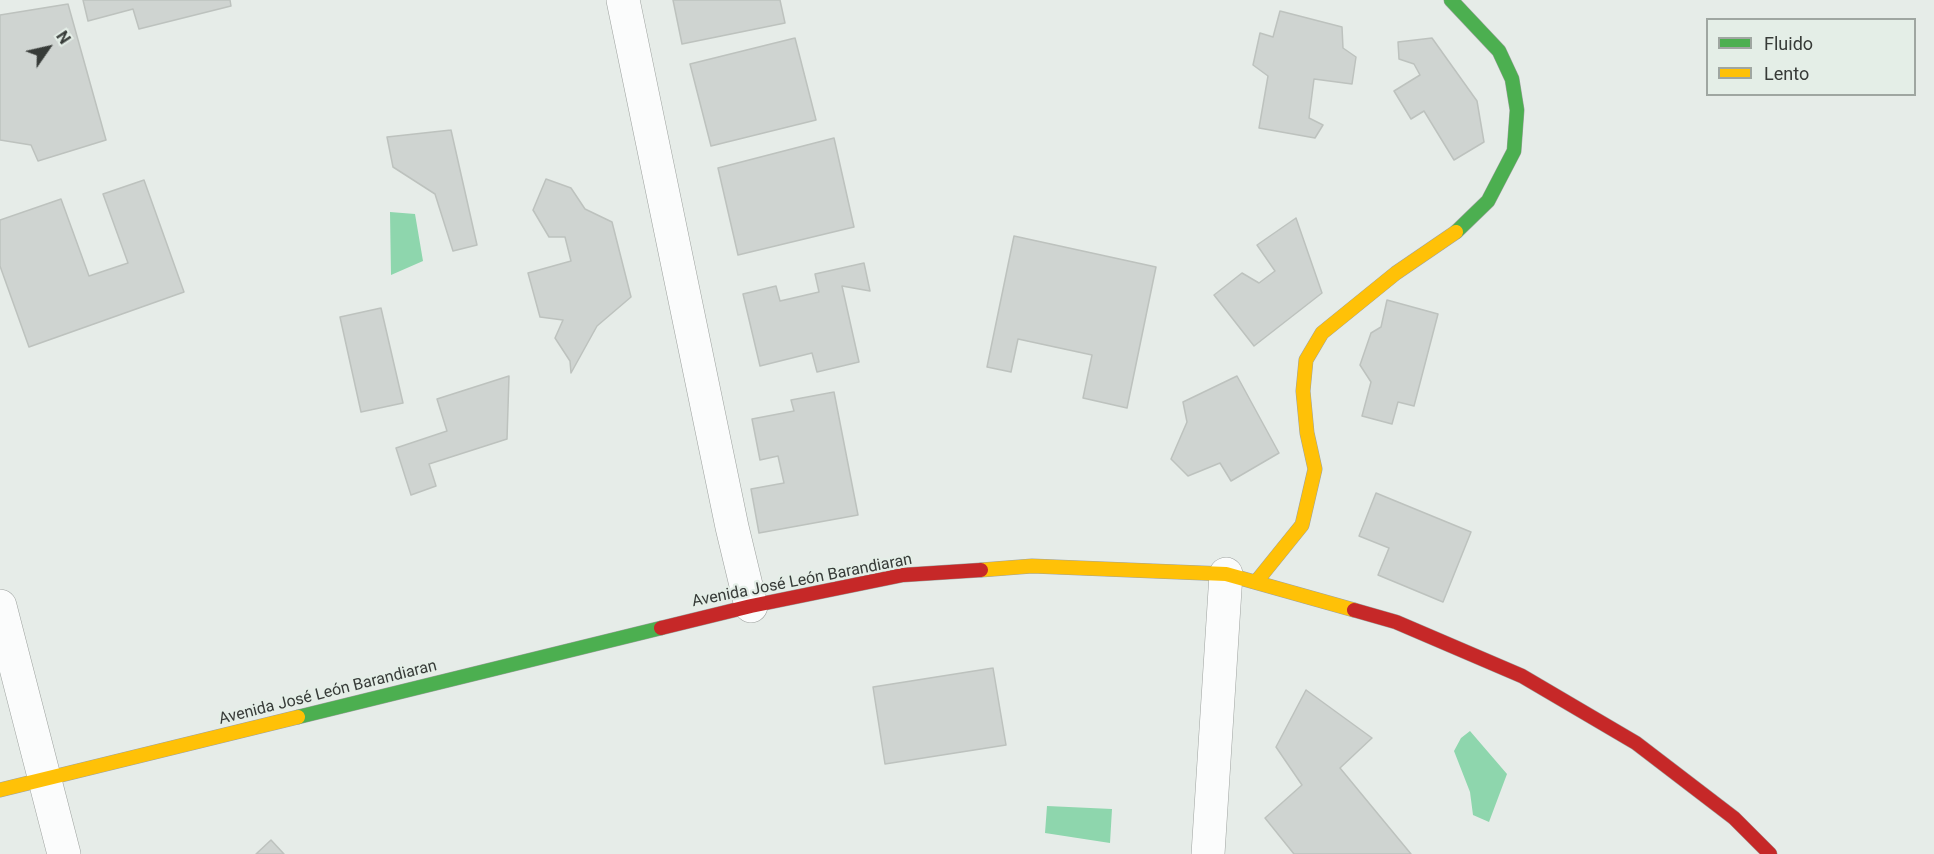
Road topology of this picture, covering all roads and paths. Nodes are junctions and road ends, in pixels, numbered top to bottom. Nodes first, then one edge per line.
1 (623, 0) edge
2 (1451, 0) edge
3 (1241, 578) junction
4 (0, 606) edge
5 (752, 606) junction
6 (45, 780) junction
7 (0, 790) edge
8 (64, 854) edge
9 (1208, 854) edge
10 (1770, 854) edge

1 - 5 street
2 - 3 street
3 - 5 street, Avenida José León Barandiaran
3 - 9 street
3 - 10 street, Avenida José León Barandiaran
4 - 6 street
5 - 6 street, Avenida José León Barandiaran
6 - 7 street, Avenida José León Barandiaran
6 - 8 street

